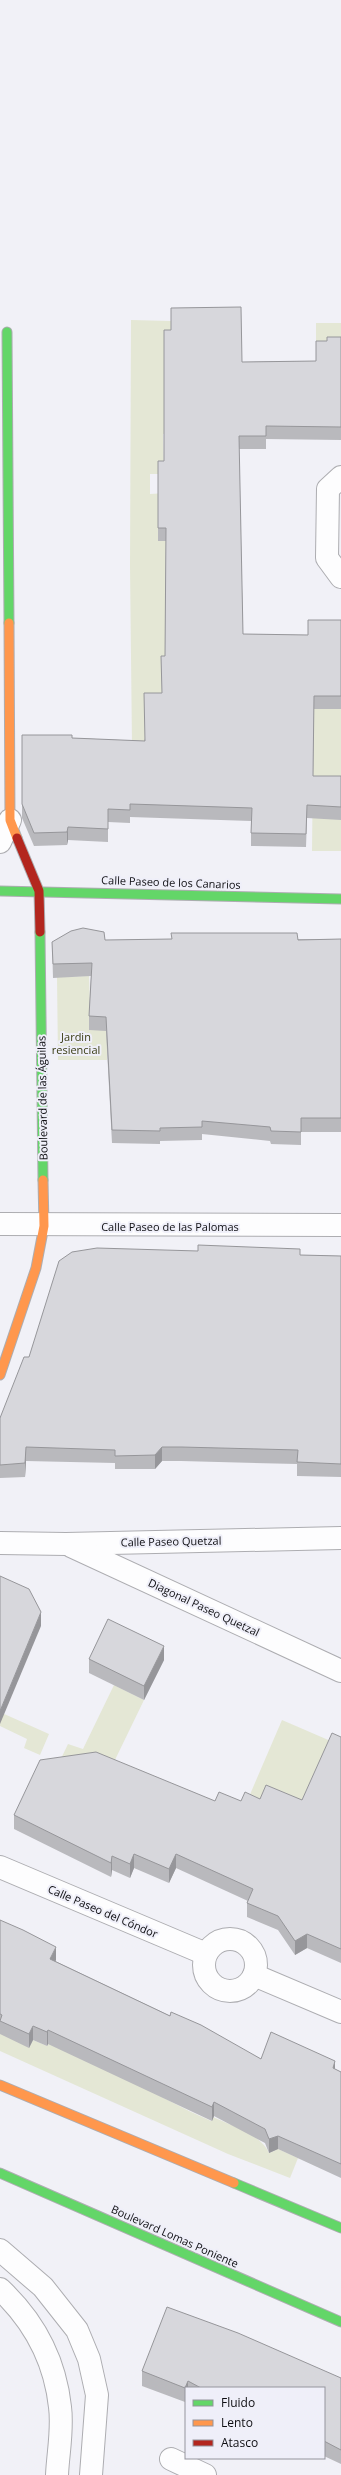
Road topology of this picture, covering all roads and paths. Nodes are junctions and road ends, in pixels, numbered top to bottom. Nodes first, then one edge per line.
1 (7, 332) dead end
2 (4, 460) edge
3 (341, 477) edge
4 (4, 573) edge
5 (341, 577) edge
6 (10, 820) junction
7 (0, 842) edge
8 (39, 890) junction
9 (0, 891) edge
10 (341, 899) edge
11 (0, 1224) edge
12 (341, 1225) edge
13 (44, 1226) junction
14 (0, 1375) edge
15 (341, 1538) edge
16 (0, 1543) edge
17 (66, 1544) junction
18 (341, 1671) edge
19 (0, 1867) edge
20 (206, 1954) junction
21 (254, 1975) junction
22 (341, 2012) edge
23 (0, 2085) edge
24 (0, 2173) edge
25 (341, 2228) edge
26 (0, 2250) edge
27 (0, 2289) edge
28 (341, 2322) edge
29 (171, 2459) dead end
30 (57, 2475) edge
31 (91, 2475) edge
32 (205, 2475) edge

1 - 2 street, Boulevard de las Águilas
2 - 4 street, Boulevard de las Águilas
3 - 5 street
4 - 6 street, Boulevard de las Águilas
6 - 7 street, Boulevard de las Águilas
6 - 8 street, Boulevard de las Águilas
8 - 9 street, Calle Paseo de los Canarios
8 - 10 street, Calle Paseo de los Canarios
8 - 13 street, Boulevard de las Águilas
11 - 13 street, Calle Paseo de las Palomas
12 - 13 street, Calle Paseo de las Palomas
13 - 14 street, Boulevard de las Águilas
15 - 17 street, Calle Paseo Quetzal
16 - 17 street, Calle Paseo Quetzal
17 - 18 street, Diagonal Paseo Quetzal
19 - 20 street, Calle Paseo del Cóndor
20 - 21 street
20 - 21 street
21 - 22 street
23 - 25 street
24 - 28 street, Boulevard Lomas Poniente
26 - 31 street
27 - 30 street
29 - 32 street

